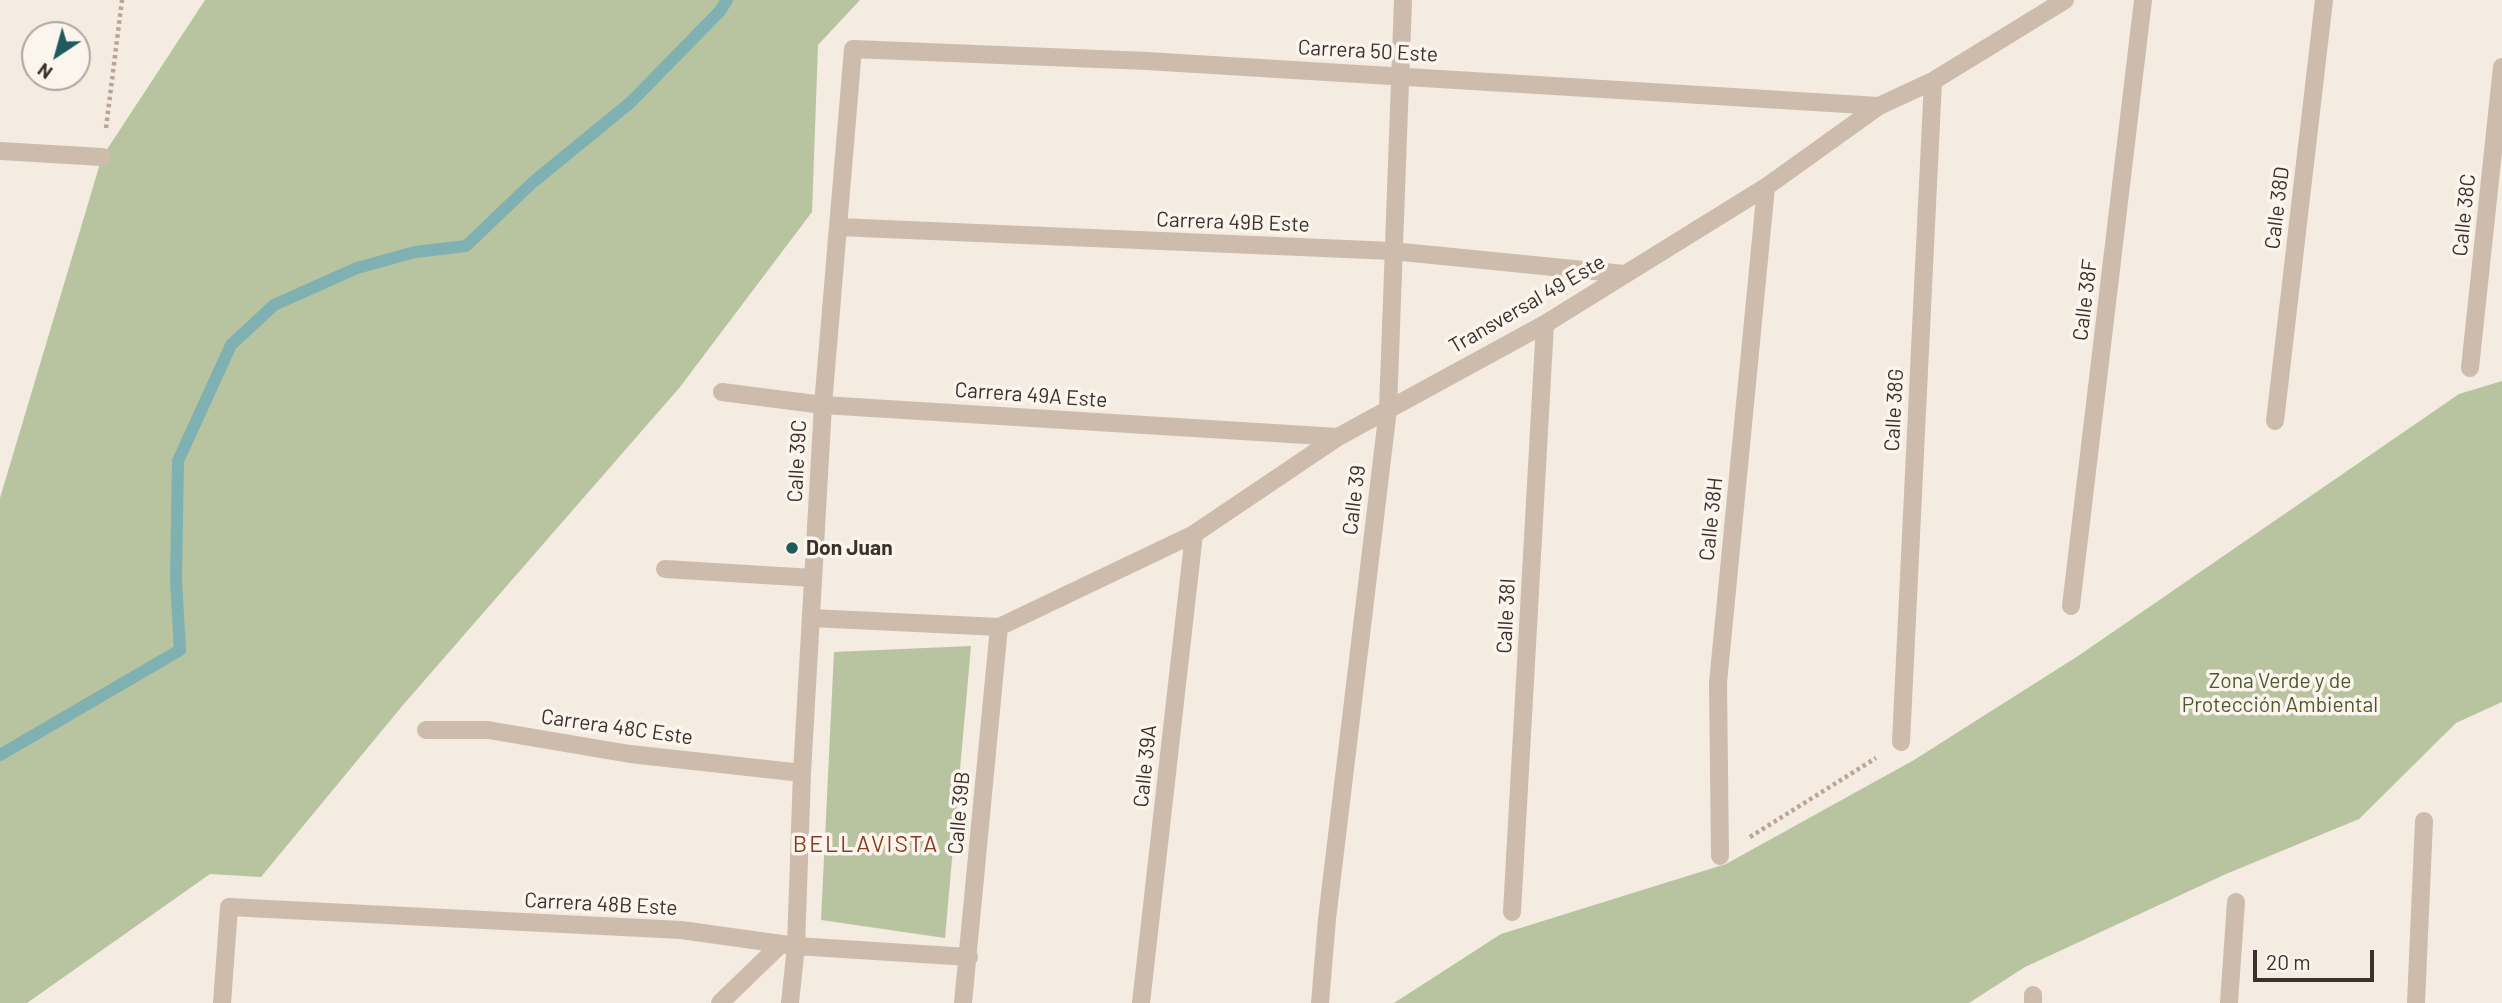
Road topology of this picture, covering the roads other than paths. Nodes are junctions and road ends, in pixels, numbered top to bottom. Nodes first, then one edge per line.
1 (1403, 0) edge
2 (2065, 0) edge
3 (2143, 0) edge
4 (2324, 0) edge
5 (2035, 9) edge
6 (853, 49) joint
7 (2502, 67) edge
8 (1400, 75) junction
9 (1933, 81) junction
10 (1879, 106) junction
11 (0, 151) edge
12 (103, 157) road end
13 (1766, 187) junction
14 (839, 227) junction
15 (1392, 251) junction
16 (1625, 274) junction
17 (1545, 324) junction
18 (2470, 368) dead end
19 (722, 392) dead end
20 (823, 405) junction
21 (1388, 409) junction
22 (2275, 421) dead end
23 (1338, 437) junction
24 (1194, 534) junction
25 (665, 569) dead end
26 (813, 578) junction
27 (2071, 606) dead end
28 (811, 618) junction
29 (999, 626) junction
30 (426, 730) dead end
31 (1900, 742) road end
32 (802, 773) junction
33 (2424, 821) dead end
34 (1720, 856) road end
35 (2236, 902) dead end
36 (1513, 912) dead end
37 (788, 945) junction
38 (969, 957) junction
39 (222, 1003) edge
40 (720, 1003) edge
41 (790, 1003) edge
42 (963, 1003) edge
43 (1140, 1003) edge
44 (1320, 1003) edge
45 (2229, 1003) edge
46 (2416, 1003) edge

1 - 8 street, Calle 39
2 - 5 street, Transversal 49 Este
3 - 27 street, Calle 38F
4 - 22 street, Calle 38D
5 - 9 street, Transversal 49 Este
6 - 8 street, Carrera 50 Este
6 - 14 street, Calle 39C
7 - 18 street, Calle 38C
8 - 10 street, Carrera 50 Este
8 - 15 street, Calle 39
9 - 10 street, Transversal 49 Este
9 - 31 street, Calle 38G
10 - 13 street, Transversal 49 Este
11 - 12 street
13 - 16 street, Transversal 49 Este
13 - 34 street, Calle 38H
14 - 15 street, Carrera 49B Este
14 - 20 street, Calle 39C
15 - 16 street, Carrera 49B Este
15 - 21 street, Calle 39
16 - 17 street, Transversal 49 Este
17 - 21 street, Transversal 49 Este
17 - 36 street, Calle 38I
19 - 20 street, Carrera 49A Este
20 - 23 street, Carrera 49A Este
20 - 26 street, Calle 39C
21 - 23 street, Transversal 49 Este
21 - 44 street, Calle 39
23 - 24 street, Transversal 49 Este
24 - 29 street, Transversal 49 Este
24 - 43 street, Calle 39A
25 - 26 street
26 - 28 street, Calle 39C
28 - 29 street
28 - 32 street, Calle 39C
29 - 38 street, Calle 39B
30 - 32 street, Carrera 48C Este
32 - 37 street, Calle 39C
33 - 46 street
35 - 45 street
37 - 38 street, Carrera 48B Este
37 - 39 street, Carrera 48B Este
37 - 40 street
37 - 41 street, Calle 39C
38 - 42 street, Calle 39B

